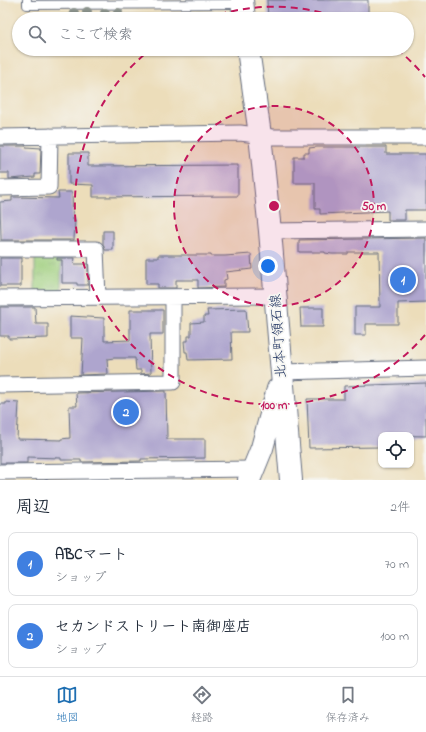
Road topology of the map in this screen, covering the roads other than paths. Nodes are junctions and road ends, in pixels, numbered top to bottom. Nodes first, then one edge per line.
1 (27, 0) edge
2 (243, 8) edge
3 (249, 56) edge
4 (260, 135) junction
5 (50, 136) junction
6 (426, 136) edge
7 (0, 137) edge
8 (0, 188) edge
9 (426, 229) edge
10 (270, 231) junction
11 (0, 250) edge
12 (276, 296) junction
13 (98, 297) junction
14 (173, 297) junction
15 (0, 298) edge
16 (426, 368) edge
17 (282, 372) junction
18 (0, 385) edge
19 (0, 472) edge
20 (66, 475) edge
21 (252, 475) edge
22 (291, 480) edge

1 - 2 lane
3 - 4 main road, 北本町領石線
4 - 5 street
4 - 6 street
4 - 10 main road, 北本町領石線
5 - 7 street
5 - 8 street
9 - 10 street
10 - 12 main road, 北本町領石線
11 - 13 street
12 - 14 street
12 - 17 main road, 北本町領石線
13 - 14 street
13 - 15 street
14 - 18 street
16 - 17 street
17 - 21 main road
17 - 22 main road, 北本町領石線
19 - 20 street
20 - 21 street

